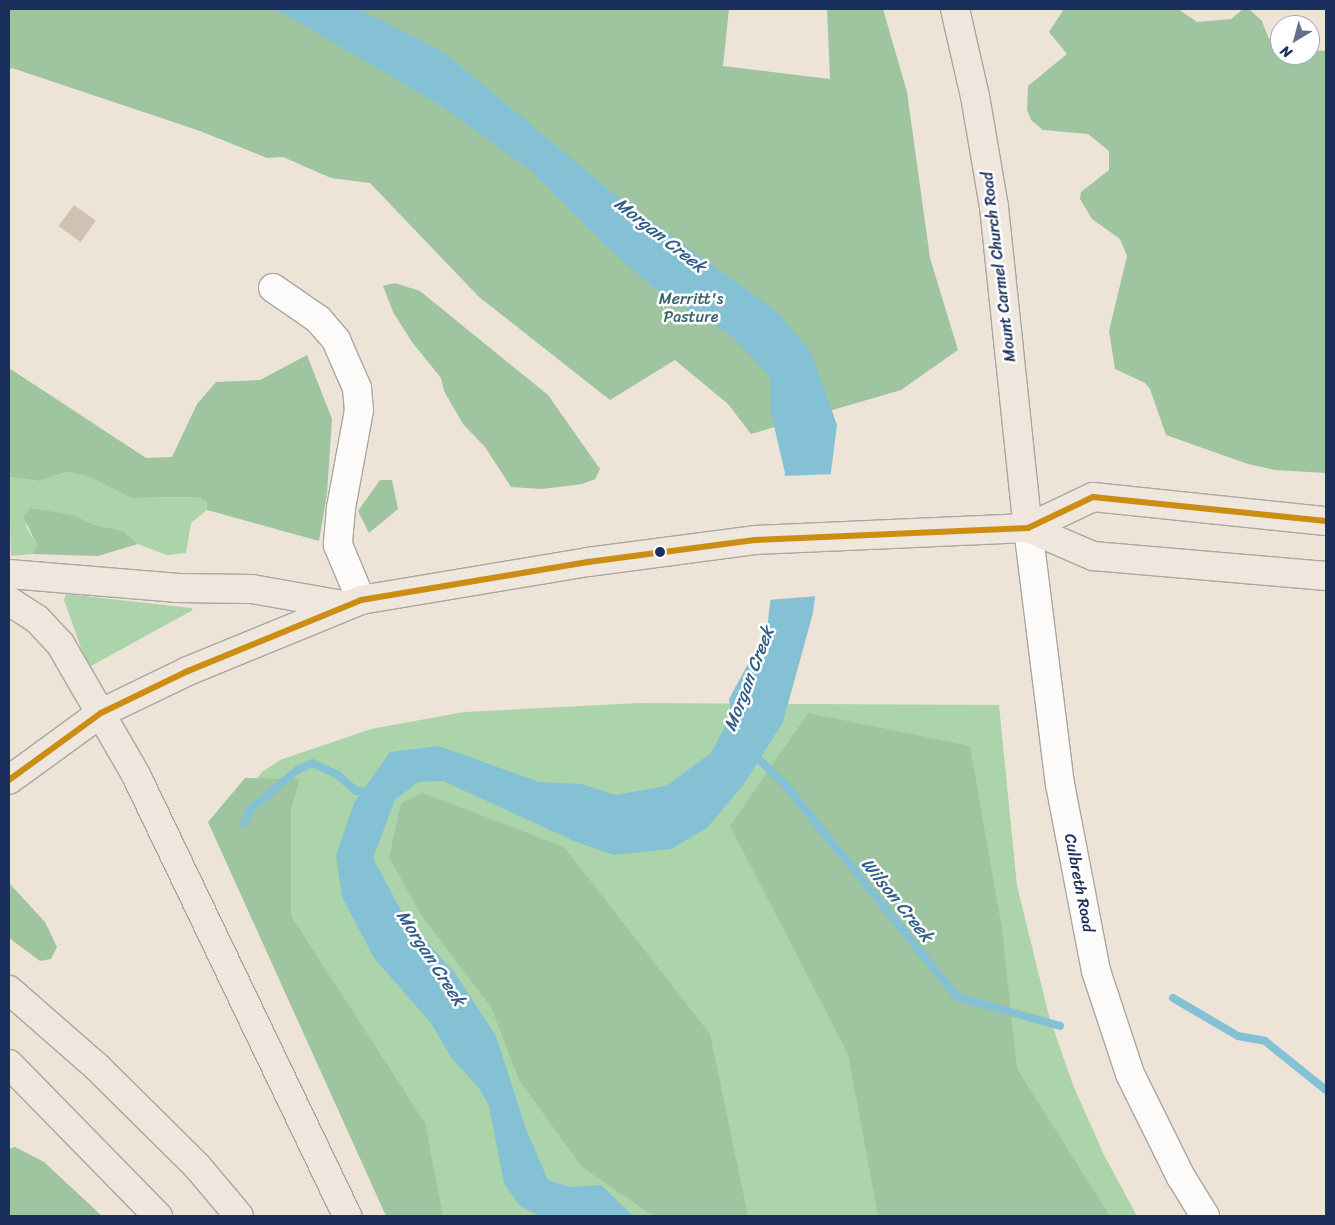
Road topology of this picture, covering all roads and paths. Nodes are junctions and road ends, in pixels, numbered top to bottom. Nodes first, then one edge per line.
1 (955, 9) edge
2 (273, 288) dead end
3 (1326, 521) edge
4 (1028, 528) junction
5 (9, 574) edge
6 (1326, 576) edge
7 (9, 601) edge
8 (352, 602) junction
9 (102, 713) junction
10 (9, 780) edge
11 (9, 990) edge
12 (9, 1064) edge
13 (158, 1216) edge
14 (239, 1216) edge
15 (347, 1216) edge
16 (1205, 1216) edge

1 - 4 main road, Mount Carmel Church Road
2 - 8 street
3 - 4 main road
4 - 6 main road
4 - 8 main road
4 - 16 street, Culbreth Road
5 - 8 main road
7 - 9 main road
8 - 9 main road
9 - 10 main road
9 - 15 main road
11 - 14 main road
12 - 13 main road

